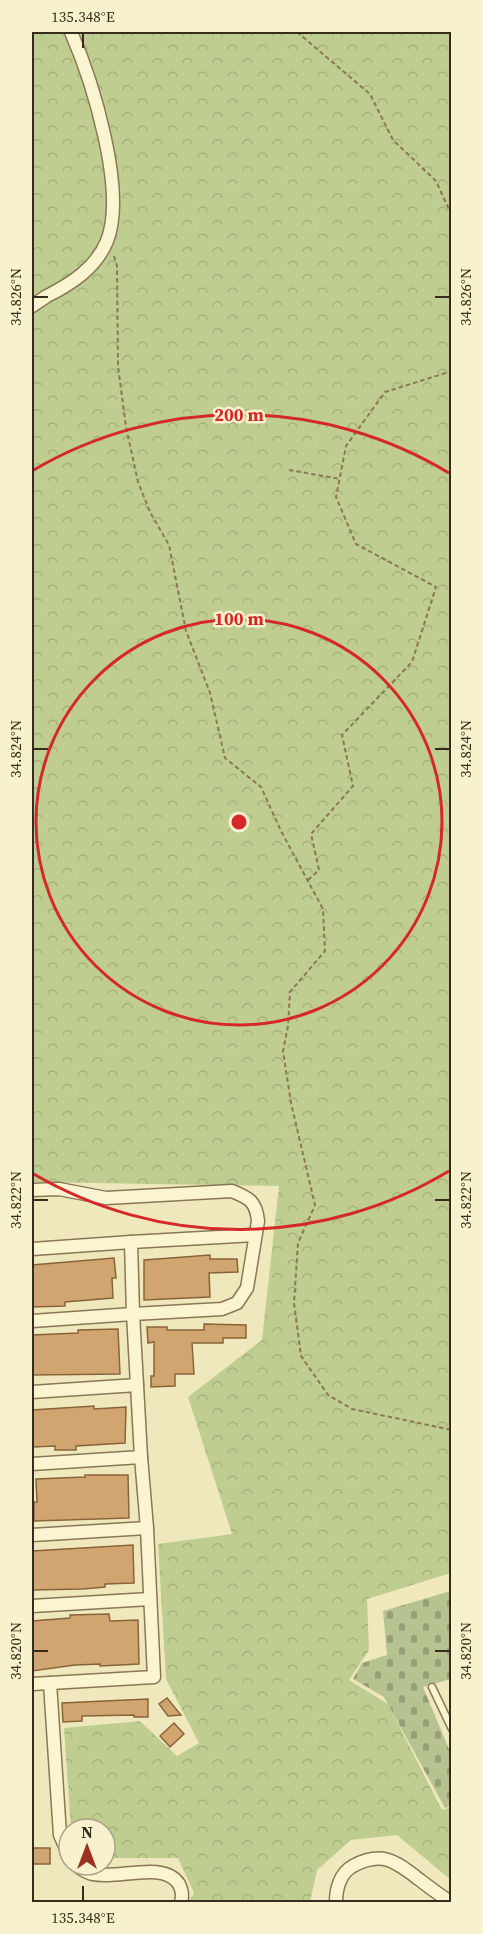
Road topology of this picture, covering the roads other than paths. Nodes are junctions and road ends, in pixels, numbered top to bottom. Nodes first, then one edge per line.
1 (71, 32) edge
2 (32, 306) edge
3 (32, 1190) edge
4 (255, 1235) junction
5 (131, 1242) junction
6 (32, 1249) edge
7 (133, 1314) junction
8 (32, 1321) edge
9 (137, 1385) junction
10 (32, 1392) edge
11 (141, 1457) junction
12 (32, 1464) edge
13 (147, 1528) junction
14 (32, 1535) edge
15 (150, 1599) junction
16 (32, 1606) edge
17 (50, 1683) junction
18 (32, 1684) edge
19 (432, 1688) dead end
20 (452, 1729) edge
21 (59, 1817) edge
22 (117, 1875) edge
23 (181, 1902) edge
24 (336, 1902) edge
25 (450, 1902) edge

1 - 2 street
3 - 4 street
4 - 5 street
4 - 7 street
5 - 6 street
5 - 7 street
7 - 8 street
7 - 9 street
9 - 10 street
9 - 11 street
11 - 12 street
11 - 13 street
13 - 14 street
13 - 15 street
15 - 16 street
15 - 17 street
17 - 18 street
17 - 21 street
19 - 20 lane
22 - 23 street
24 - 25 street

